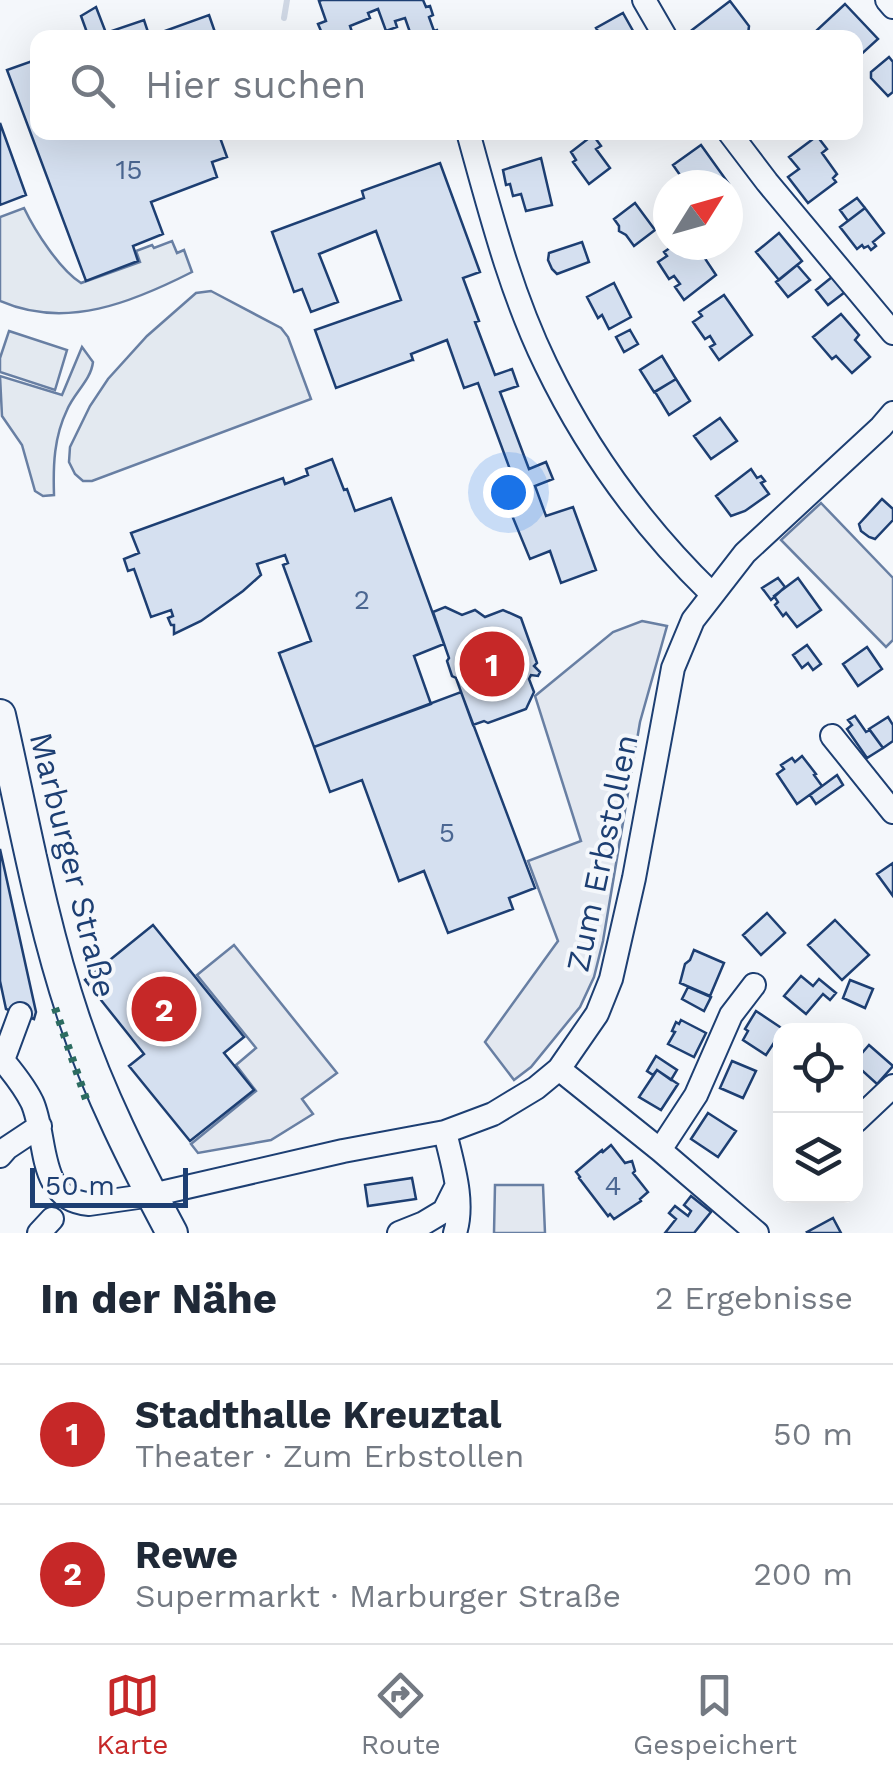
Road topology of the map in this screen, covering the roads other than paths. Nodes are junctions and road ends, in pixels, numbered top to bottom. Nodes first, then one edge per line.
1 (644, 0) edge
2 (661, 30) edge
3 (470, 140) edge
4 (735, 140) edge
5 (893, 332) edge
6 (893, 413) edge
7 (712, 594) junction
8 (0, 715) edge
9 (832, 736) dead end
10 (893, 812) edge
11 (754, 984) dead end
12 (20, 1014) dead end
13 (1, 1058) edge
14 (559, 1069) junction
15 (893, 1086) edge
16 (863, 1114) edge
17 (40, 1126) junction
18 (445, 1132) junction
19 (660, 1150) junction
20 (0, 1156) edge
21 (456, 1186) junction
22 (152, 1195) junction
23 (172, 1233) edge
24 (399, 1233) edge
25 (455, 1233) edge
26 (757, 1233) edge

1 - 2 street
3 - 7 street
4 - 5 street
6 - 7 street, Zum Erbstollen
7 - 14 street, Zum Erbstollen
8 - 22 main road, Marburger Straße
9 - 10 street
11 - 19 street
12 - 13 street
13 - 17 street
14 - 18 street, Zum Erbstollen
14 - 19 street
15 - 16 street
17 - 20 street
17 - 22 street
18 - 21 street
18 - 22 street, Zum Erbstollen
19 - 26 street
21 - 24 street
21 - 25 street
22 - 23 main road, Marburger Straße

